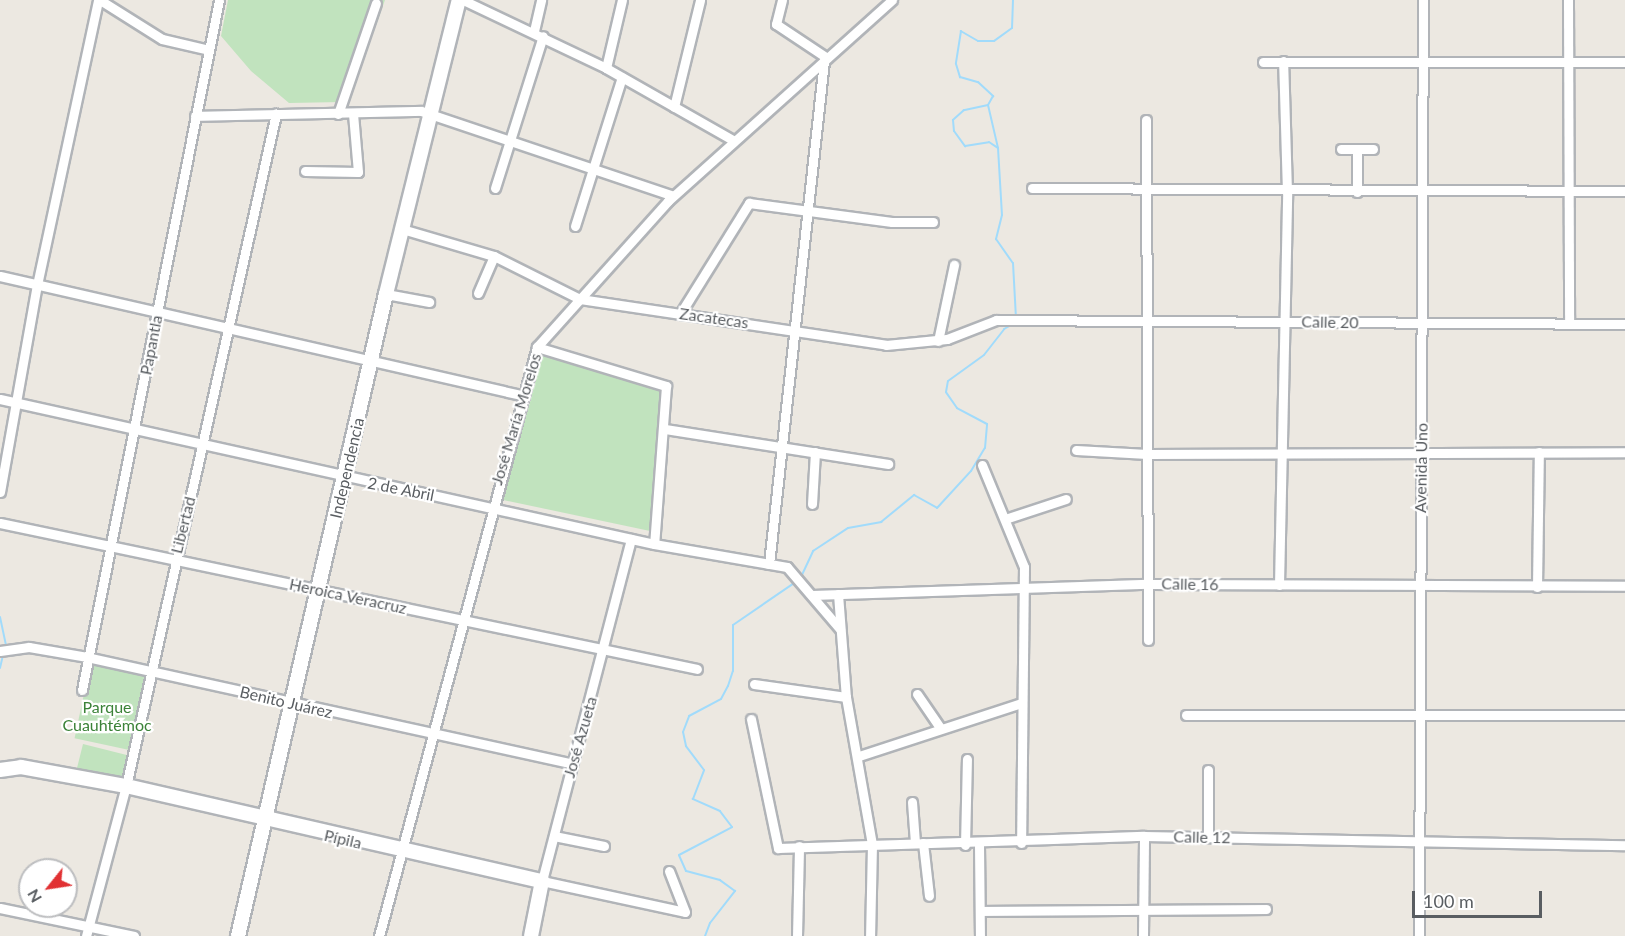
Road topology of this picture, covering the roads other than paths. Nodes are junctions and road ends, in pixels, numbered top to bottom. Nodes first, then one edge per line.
1 (99, 0) edge
2 (219, 0) edge
3 (461, 0) edge
4 (541, 0) edge
5 (622, 0) edge
6 (700, 0) edge
7 (782, 0) edge
8 (892, 0) edge
9 (1424, 0) edge
10 (1568, 0) edge
11 (376, 3) dead end
12 (534, 31) junction
13 (543, 36) junction
14 (209, 50) junction
15 (826, 59) junction
16 (1424, 60) junction
17 (1283, 61) junction
18 (1567, 61) junction
19 (1263, 62) dead end
20 (1625, 62) edge
21 (606, 68) junction
22 (622, 77) junction
23 (674, 107) junction
24 (429, 112) junction
25 (276, 114) junction
26 (338, 114) junction
27 (353, 114) junction
28 (195, 116) junction
29 (1146, 120) dead end
30 (733, 140) junction
31 (509, 144) junction
32 (1341, 149) dead end
33 (1373, 149) dead end
34 (1357, 150) junction
35 (305, 171) dead end
36 (594, 172) junction
37 (495, 188) dead end
38 (1032, 188) dead end
39 (1146, 190) junction
40 (1420, 191) junction
41 (1568, 191) junction
42 (1625, 191) edge
43 (1287, 192) junction
44 (1357, 192) junction
45 (673, 196) junction
46 (807, 212) junction
47 (933, 222) dead end
48 (575, 226) dead end
49 (402, 230) junction
50 (494, 256) junction
51 (954, 265) dead end
52 (0, 276) edge
53 (37, 285) junction
54 (478, 292) dead end
55 (386, 294) junction
56 (580, 298) junction
57 (429, 302) dead end
58 (157, 313) junction
59 (680, 314) junction
60 (1034, 319) joint
61 (1147, 322) junction
62 (1283, 322) junction
63 (1423, 324) junction
64 (1569, 324) junction
65 (1625, 324) edge
66 (228, 328) junction
67 (793, 329) junction
68 (938, 341) junction
69 (537, 347) junction
70 (372, 361) junction
71 (521, 395) junction
72 (0, 399) edge
73 (16, 403) junction
74 (665, 429) junction
75 (133, 430) junction
76 (202, 447) junction
77 (779, 447) junction
78 (1076, 450) dead end
79 (815, 452) junction
80 (1421, 452) junction
81 (1539, 452) junction
82 (1625, 452) edge
83 (1147, 454) junction
84 (1282, 454) junction
85 (888, 464) dead end
86 (982, 465) dead end
87 (345, 477) junction
88 (0, 492) edge
89 (1066, 499) dead end
90 (812, 504) dead end
91 (490, 506) junction
92 (1005, 519) junction
93 (0, 523) edge
94 (632, 539) junction
95 (654, 544) junction
96 (109, 545) junction
97 (175, 560) junction
98 (769, 564) junction
99 (1148, 584) junction
100 (1279, 585) junction
101 (1024, 586) junction
102 (1420, 586) junction
103 (1625, 586) edge
104 (1537, 587) junction
105 (320, 589) junction
106 (811, 594) junction
107 (838, 594) junction
108 (462, 620) junction
109 (840, 629) junction
110 (1148, 640) dead end
111 (0, 651) edge
112 (605, 653) junction
113 (87, 657) junction
114 (697, 669) dead end
115 (149, 670) junction
116 (754, 684) dead end
117 (82, 690) dead end
118 (917, 694) dead end
119 (846, 697) junction
120 (1021, 703) junction
121 (291, 704) junction
122 (1420, 714) junction
123 (1186, 715) dead end
124 (1625, 715) edge
125 (752, 719) dead end
126 (941, 729) junction
127 (432, 736) junction
128 (859, 756) junction
129 (967, 759) dead end
130 (572, 764) junction
131 (0, 770) edge
132 (1208, 770) dead end
133 (126, 786) junction
134 (912, 802) dead end
135 (264, 820) junction
136 (554, 836) junction
137 (1144, 836) junction
138 (1208, 837) junction
139 (919, 843) junction
140 (1021, 843) junction
141 (1418, 843) junction
142 (872, 844) junction
143 (965, 845) junction
144 (979, 845) junction
145 (1625, 845) edge
146 (604, 846) dead end
147 (799, 846) junction
148 (399, 852) junction
149 (669, 871) dead end
150 (542, 881) junction
151 (929, 896) dead end
152 (0, 909) edge
153 (1143, 909) junction
154 (1266, 909) dead end
155 (980, 911) junction
156 (88, 931) edge
157 (134, 936) edge
158 (238, 936) edge
159 (379, 936) edge
160 (531, 936) edge
161 (797, 936) edge
162 (870, 936) edge
163 (980, 936) edge
164 (1143, 936) edge
165 (1419, 936) edge

1 - 14 street
1 - 53 street
2 - 14 street, Papantla
3 - 12 street
3 - 24 main road, Independencia
4 - 12 street
5 - 21 street
6 - 23 street
7 - 15 street
8 - 15 street, José María Morelos
9 - 16 street, Avenida Uno
10 - 18 street
11 - 26 street
12 - 13 street
13 - 21 street
13 - 31 street
14 - 28 street, Papantla
15 - 30 street, José María Morelos
15 - 46 street
16 - 17 street
16 - 18 street
16 - 40 street, Avenida Uno
17 - 19 street
17 - 43 street
18 - 20 street
18 - 41 street
21 - 22 street
22 - 23 street
22 - 36 street
23 - 30 street
24 - 27 street
24 - 31 street
24 - 49 main road, Independencia
25 - 26 street
25 - 28 street
25 - 66 street, Libertad
26 - 27 street
27 - 35 street
28 - 58 street, Papantla
29 - 39 street
30 - 45 street, José María Morelos
31 - 36 street
31 - 37 street
32 - 34 street
33 - 34 street
34 - 44 street
36 - 45 street
36 - 48 street
38 - 39 street
39 - 43 street
39 - 61 street
40 - 41 street
40 - 44 street
40 - 63 street, Avenida Uno
41 - 42 street
41 - 64 street
43 - 44 street
43 - 62 street
45 - 56 street, José María Morelos
46 - 47 street
46 - 59 street
46 - 67 street
49 - 50 street, Zacatecas
49 - 55 main road, Independencia
50 - 54 street
50 - 56 street, Zacatecas
51 - 68 street
52 - 53 street
53 - 58 street
53 - 73 street
55 - 57 street
55 - 70 main road, Independencia
56 - 59 street, Zacatecas
56 - 69 street, José María Morelos
58 - 66 street
58 - 75 street, Papantla
59 - 67 street, Zacatecas
60 - 61 street, Calle 20
60 - 68 street, Zacatecas
61 - 62 street, Calle 20
61 - 83 street
62 - 63 street, Calle 20
62 - 84 street
63 - 64 street, Calle 20
63 - 80 street, Avenida Uno
64 - 65 street, Calle 20
66 - 70 street
66 - 76 street, Libertad
67 - 68 street, Zacatecas
67 - 77 street
69 - 71 street, José María Morelos
69 - 74 street
70 - 71 street
70 - 87 main road, Independencia
71 - 91 street, José María Morelos
72 - 73 street, 2 de Abril
73 - 75 street, 2 de Abril
73 - 88 street
74 - 77 street
74 - 95 street
75 - 76 street, 2 de Abril
75 - 96 street, Papantla
76 - 87 street, 2 de Abril
76 - 97 street, Libertad
77 - 79 street
77 - 98 street
78 - 83 street
79 - 85 street
79 - 90 street
80 - 81 street
80 - 84 street
80 - 102 street, Avenida Uno
81 - 82 street
81 - 104 street
83 - 84 street
83 - 99 street
84 - 100 street
86 - 92 street
87 - 91 street, 2 de Abril
87 - 105 main road, Independencia
89 - 92 street
91 - 94 street, 2 de Abril
91 - 108 street, José María Morelos
92 - 101 street
93 - 96 street, Heroica Veracruz
94 - 95 street, 2 de Abril
94 - 112 street, José Azueta
95 - 98 street, 2 de Abril
96 - 97 street, Heroica Veracruz
96 - 113 street, Papantla
97 - 105 street, Heroica Veracruz
97 - 115 street, Libertad
98 - 106 street
99 - 100 street, Calle 16
99 - 101 street, Calle 16
99 - 110 street
100 - 102 street, Calle 16
101 - 107 street, Calle 16
101 - 120 street
102 - 104 street, Calle 16
102 - 122 street, Avenida Uno
103 - 104 street, Calle 16
105 - 108 street, Heroica Veracruz
105 - 121 main road, Independencia
106 - 107 street, Calle 16
106 - 109 street
107 - 109 street
108 - 112 street, Heroica Veracruz
108 - 127 street, José María Morelos
109 - 119 street
111 - 113 street, Benito Juárez
112 - 114 street, Heroica Veracruz
112 - 130 street, José Azueta
113 - 115 street, Benito Juárez
113 - 117 street, Papantla
115 - 121 street, Benito Juárez
115 - 133 street, Libertad
116 - 119 street
118 - 126 street
119 - 128 street
120 - 126 street
120 - 140 street
121 - 127 street, Benito Juárez
121 - 135 main road, Independencia
122 - 123 street
122 - 124 street
122 - 141 street, Avenida Uno
125 - 147 street, Calle 12
126 - 128 street
127 - 130 street, Benito Juárez
127 - 148 street, José María Morelos
128 - 142 street
129 - 143 street
130 - 136 street, José Azueta
131 - 133 main road, Pípila
132 - 138 street
133 - 135 main road, Pípila
133 - 156 street, Libertad
134 - 139 street
135 - 148 main road, Pípila
135 - 158 main road, Independencia
136 - 146 street
136 - 150 street, José Azueta
137 - 138 street, Calle 12
137 - 140 street, Calle 12
137 - 153 street
138 - 141 street, Calle 12
139 - 142 street, Calle 12
139 - 143 street, Calle 12
139 - 151 street
140 - 144 street, Calle 12
141 - 145 street, Calle 12
141 - 165 street, Avenida Uno
142 - 147 street, Calle 12
142 - 162 street
143 - 144 street, Calle 12
144 - 155 street
147 - 161 street
148 - 150 main road, Pípila
148 - 159 street, José María Morelos
149 - 150 street, Pípila
150 - 160 main road, José Azueta
152 - 156 street
153 - 154 street
153 - 155 street
153 - 164 street
155 - 163 street
156 - 157 street

